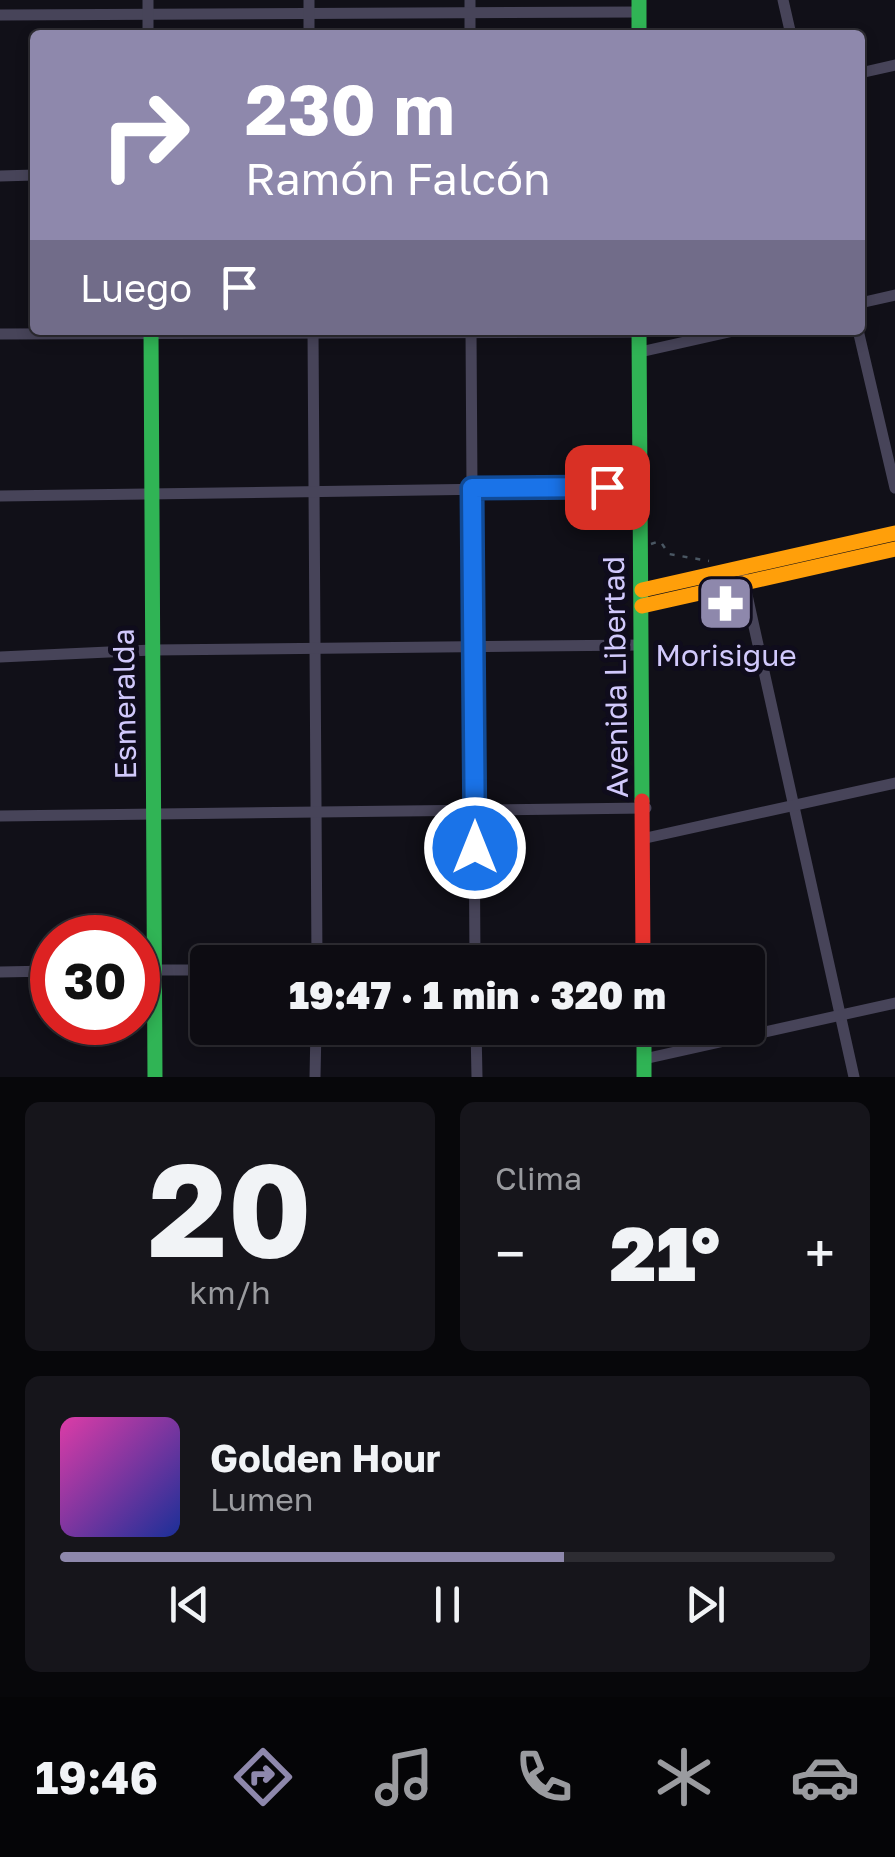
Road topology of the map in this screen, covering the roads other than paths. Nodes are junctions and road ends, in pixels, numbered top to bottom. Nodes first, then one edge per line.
1 (783, 0) edge
2 (470, 5) edge
3 (310, 6) edge
4 (639, 6) edge
5 (148, 7) edge
6 (0, 15) edge
7 (790, 30) edge
8 (895, 65) edge
9 (865, 72) edge
10 (0, 176) edge
11 (30, 176) edge
12 (895, 295) edge
13 (865, 302) edge
14 (30, 333) edge
15 (0, 334) edge
16 (151, 335) edge
17 (313, 335) edge
18 (471, 335) edge
19 (638, 335) edge
20 (716, 335) edge
21 (859, 335) edge
22 (640, 352) junction
23 (641, 487) junction
24 (472, 488) junction
25 (895, 488) edge
26 (313, 492) junction
27 (0, 496) edge
28 (151, 496) junction
29 (895, 533) edge
30 (895, 549) edge
31 (743, 575) junction
32 (642, 598) junction
33 (642, 645) junction
34 (474, 646) junction
35 (314, 648) junction
36 (152, 650) junction
37 (0, 657) edge
38 (895, 782) edge
39 (792, 806) junction
40 (646, 808) junction
41 (474, 810) junction
42 (315, 812) junction
43 (155, 815) junction
44 (0, 816) edge
45 (646, 838) junction
46 (149, 915) edge
47 (318, 945) edge
48 (475, 945) edge
49 (643, 945) edge
50 (160, 970) edge
51 (190, 970) edge
52 (30, 971) edge
53 (0, 972) edge
54 (895, 1004) edge
55 (840, 1016) junction
56 (152, 1045) edge
57 (316, 1045) edge
58 (476, 1045) edge
59 (644, 1045) edge
60 (644, 1059) junction
61 (155, 1077) edge
62 (315, 1077) edge
63 (477, 1077) edge
64 (644, 1077) edge
65 (854, 1077) edge

1 - 7 street
2 - 3 street
2 - 4 street
3 - 5 street
5 - 6 street
8 - 9 street
10 - 11 street
12 - 13 street
14 - 15 street
16 - 28 street, Esmeralda
17 - 26 street
18 - 24 street
19 - 22 street, Avenida Libertad
20 - 22 street
21 - 25 street
22 - 23 street, Avenida Libertad
23 - 24 street
23 - 32 street, Avenida Libertad
24 - 26 street
24 - 34 street
26 - 28 street
26 - 35 street
27 - 28 street
28 - 36 street, Esmeralda
29 - 31 street
30 - 31 street
31 - 32 street
31 - 32 street
31 - 39 street
32 - 33 street, Avenida Libertad
33 - 34 street
33 - 40 street, Avenida Libertad
34 - 35 street
34 - 41 street
35 - 36 street
35 - 42 street
36 - 37 street
36 - 43 street, Esmeralda
38 - 39 street
39 - 45 street
39 - 55 street
40 - 41 street
40 - 45 street, Avenida Libertad
41 - 42 street
41 - 48 street
42 - 43 street
42 - 47 street
43 - 44 street
43 - 46 street, Esmeralda
45 - 49 street, Avenida Libertad
50 - 51 street
52 - 53 street
54 - 55 street
55 - 60 street
55 - 65 street
56 - 61 street, Esmeralda
57 - 62 street
58 - 63 street
59 - 60 street
60 - 64 street

